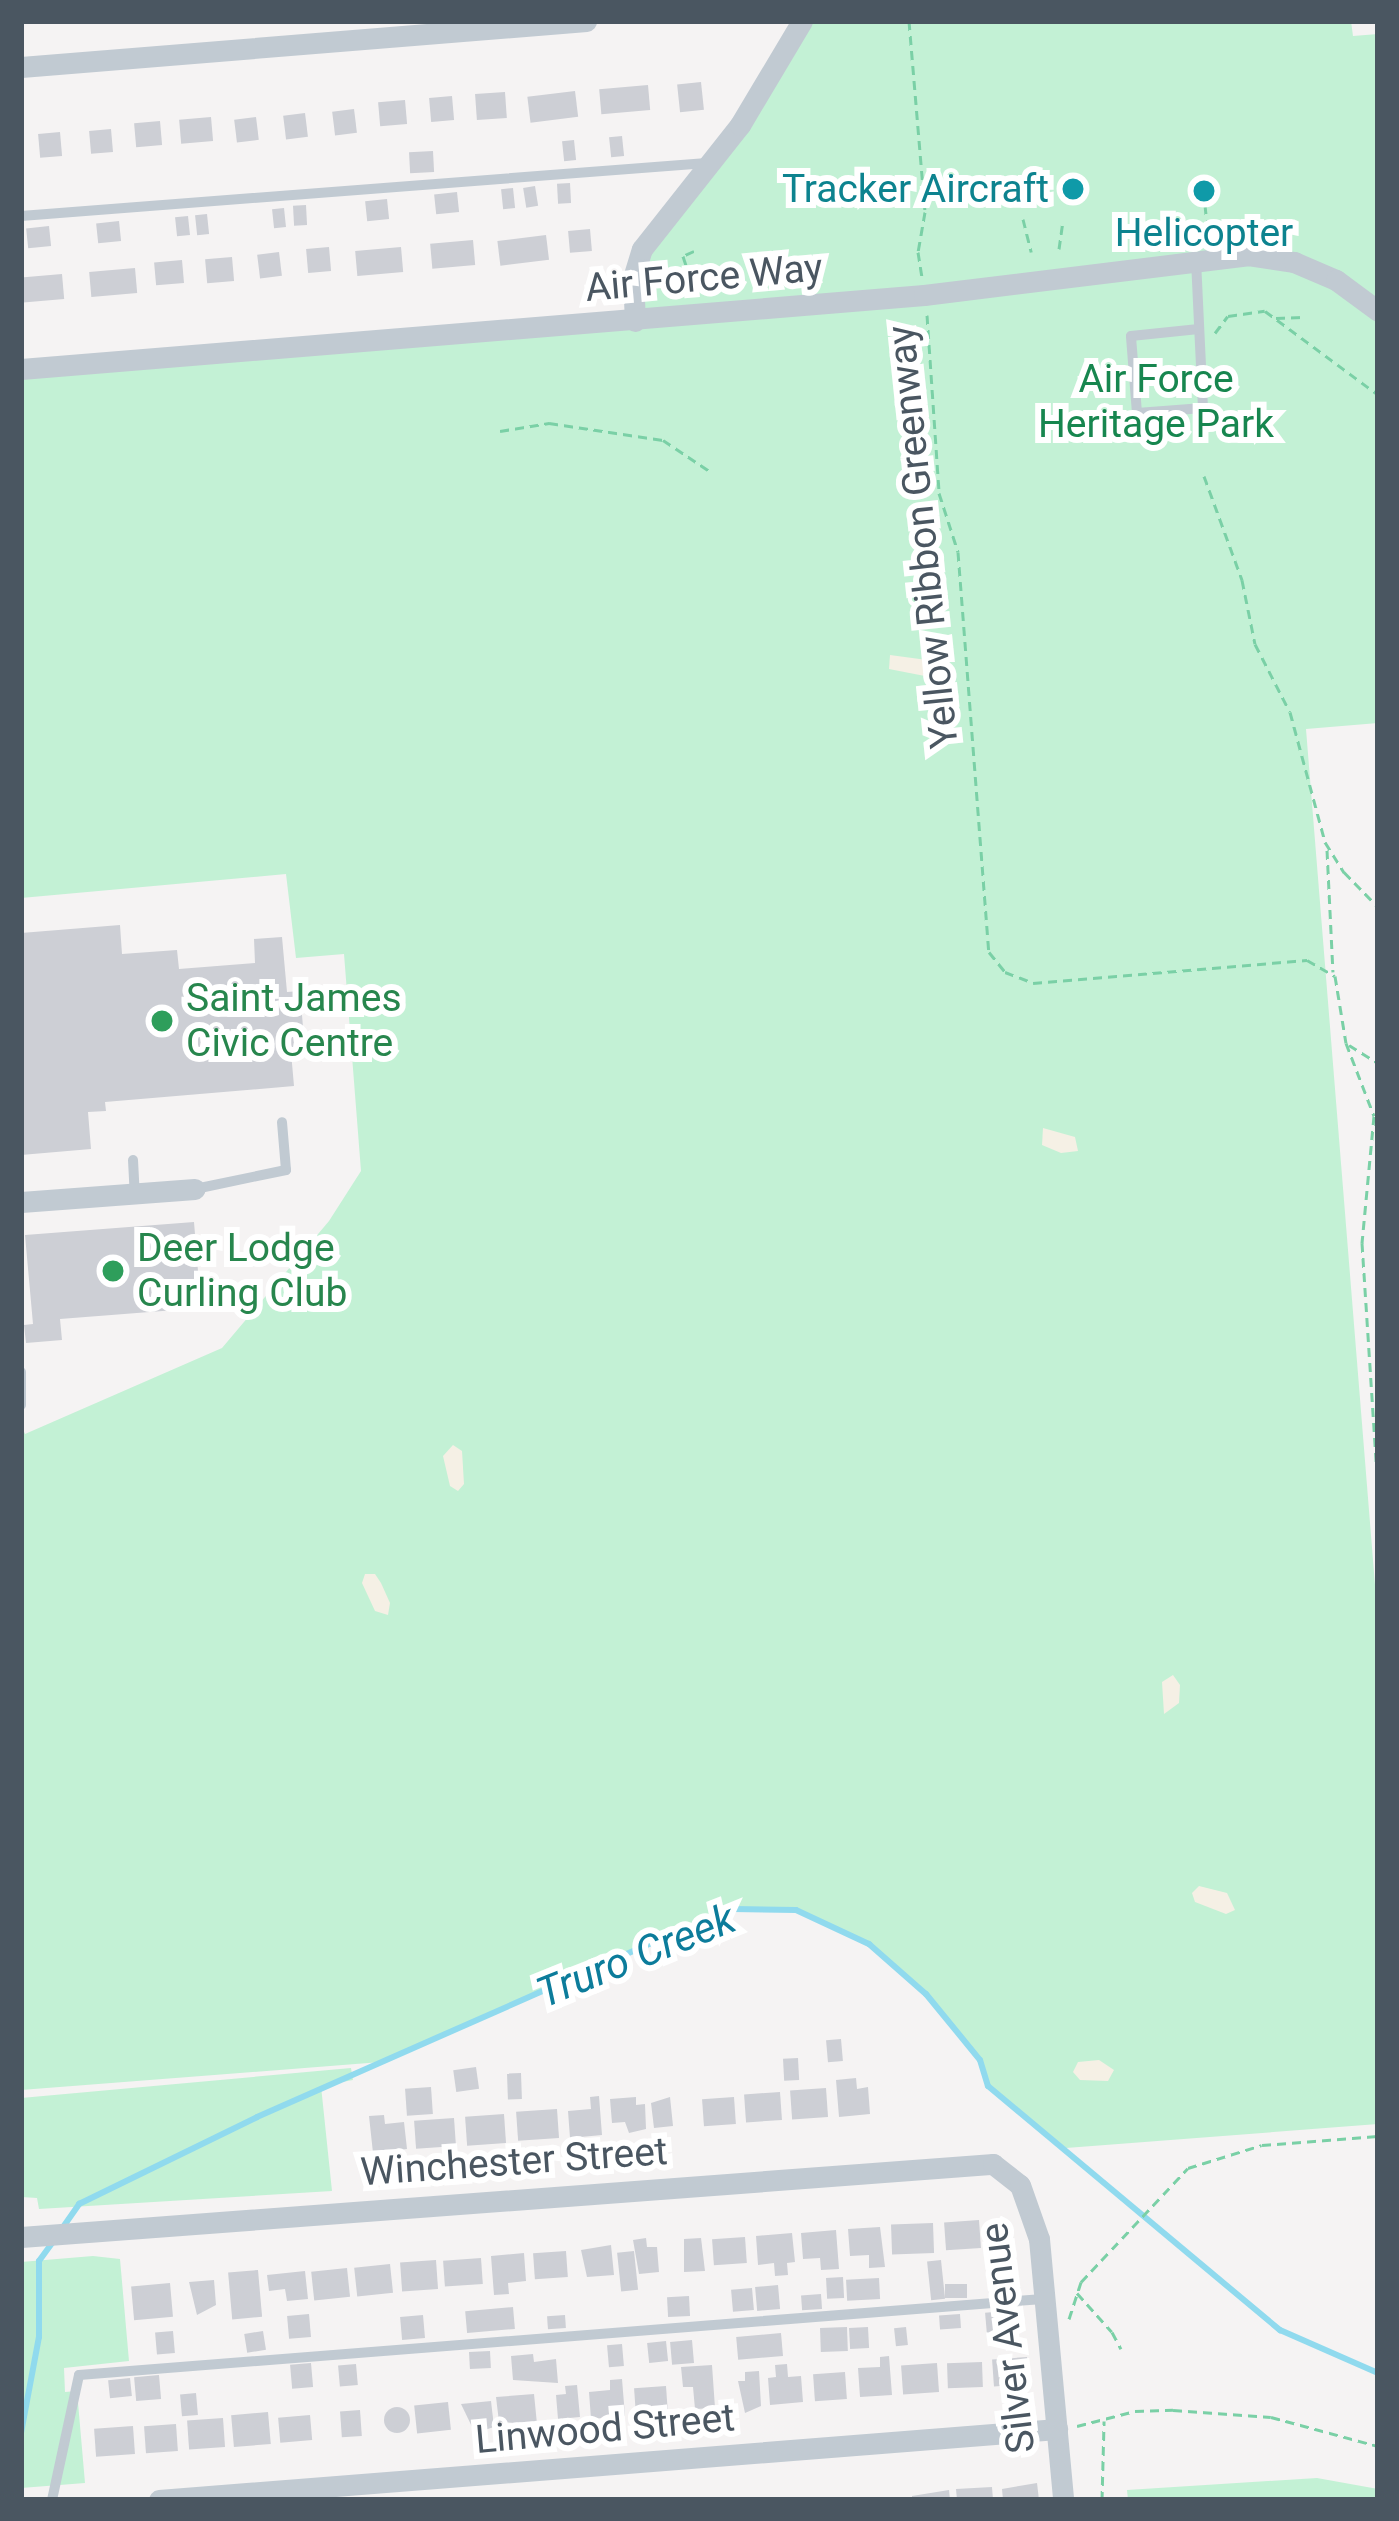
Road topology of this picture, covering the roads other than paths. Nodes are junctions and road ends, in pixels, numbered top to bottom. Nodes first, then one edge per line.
1 (586, 21) edge
2 (802, 21) edge
3 (21, 67) edge
4 (711, 163) junction
5 (21, 216) edge
6 (1196, 260) junction
7 (1369, 298) edge
8 (1378, 311) edge
9 (635, 321) junction
10 (1199, 329) junction
11 (21, 370) edge
12 (281, 1122) dead end
13 (133, 1160) dead end
14 (195, 1189) joint
15 (135, 1193) junction
16 (21, 1202) edge
17 (21, 1372) edge
18 (21, 1406) edge
19 (1010, 2173) joint
20 (26, 2236) edge
21 (1046, 2299) junction
22 (1057, 2429) junction
23 (52, 2500) edge
24 (159, 2500) edge
25 (1063, 2500) edge

1 - 3 street
2 - 4 street
4 - 5 lane
4 - 9 street
6 - 7 street, Air Force Way
6 - 9 street, Air Force Way
6 - 10 lane
7 - 8 street, Air Force Way
9 - 11 street, Air Force Way
10 - 10 lane
12 - 14 lane
13 - 15 lane
14 - 15 street
15 - 16 street
17 - 18 lane
19 - 20 street, Winchester Street
19 - 21 street, Silver Avenue
21 - 22 street, Silver Avenue
21 - 23 lane
22 - 24 street, Linwood Street
22 - 25 street, Silver Avenue

